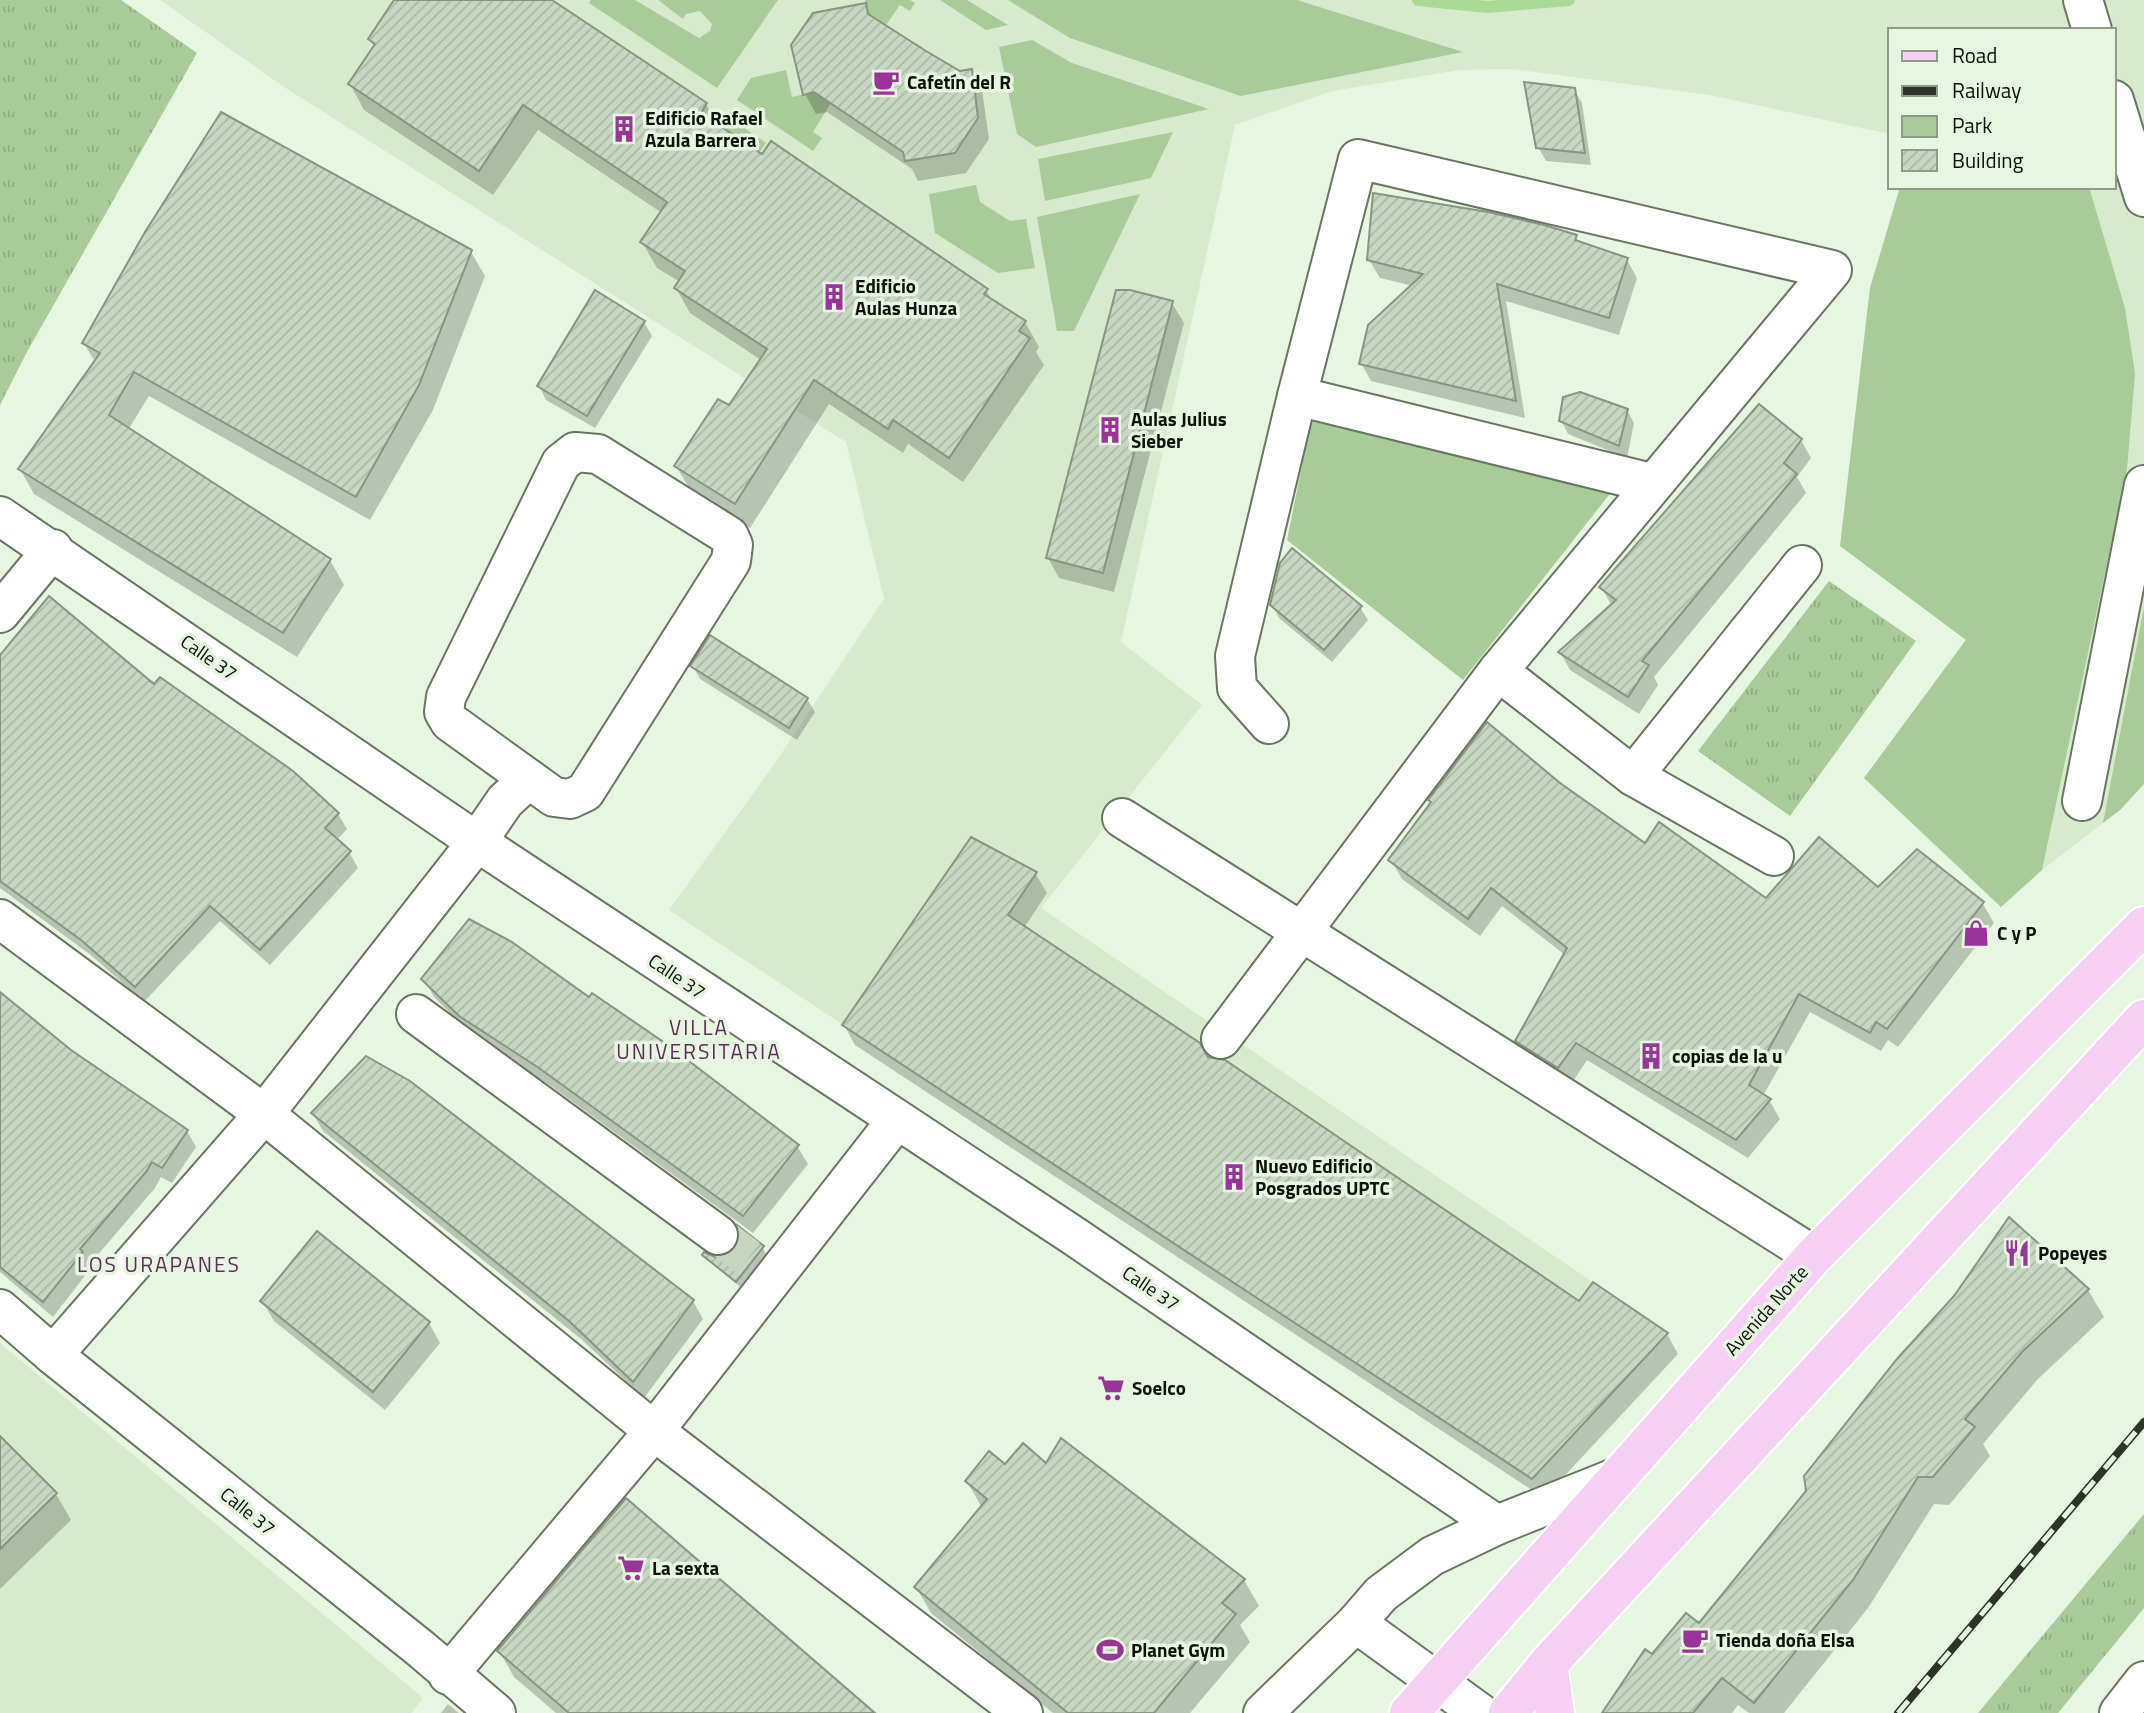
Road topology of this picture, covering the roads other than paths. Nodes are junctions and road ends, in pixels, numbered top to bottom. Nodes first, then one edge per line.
1 (2083, 0) edge
2 (2091, 28) edge
3 (2116, 106) edge
4 (2144, 197) edge
5 (1297, 396) junction
6 (1651, 483) junction
7 (2144, 485) edge
8 (0, 516) edge
9 (52, 549) junction
10 (1802, 565) dead end
11 (0, 613) edge
12 (1499, 671) junction
13 (1269, 724) dead end
14 (1633, 776) junction
15 (529, 779) junction
16 (2082, 801) dead end
17 (1122, 818) dead end
18 (477, 842) junction
19 (1774, 856) dead end
20 (0, 919) edge
21 (2144, 926) edge
22 (1302, 932) junction
23 (416, 1014) dead end
24 (2144, 1019) edge
25 (1221, 1039) dead end
26 (264, 1114) junction
27 (896, 1121) junction
28 (718, 1235) tunnel mouth
29 (1814, 1256) junction
30 (0, 1309) edge
31 (53, 1355) junction
32 (654, 1431) junction
33 (1615, 1478) junction
34 (1497, 1525) junction
35 (1356, 1623) junction
36 (1548, 1664) junction
37 (448, 1675) junction
38 (1438, 1681) junction
39 (2144, 1681) edge
40 (496, 1713) edge
41 (1023, 1713) edge
42 (1263, 1713) edge
43 (1409, 1713) edge
44 (1480, 1713) edge
45 (1508, 1713) edge
46 (1555, 1713) edge
47 (2119, 1713) edge

1 - 2 street
3 - 4 street
5 - 6 street
5 - 6 street
5 - 13 street
6 - 12 street
7 - 16 street
8 - 9 street, Calle 37
9 - 11 street
9 - 18 street, Calle 37
10 - 14 street
12 - 14 street
12 - 22 street
14 - 19 street
15 - 15 street
15 - 18 street
17 - 22 street
18 - 26 street
18 - 27 street, Calle 37
20 - 26 street
21 - 29 main road, Avenida Norte
22 - 25 street
22 - 29 street
23 - 28 street
24 - 36 main road
26 - 31 street
26 - 32 street
27 - 32 street
27 - 34 street, Calle 37
29 - 33 main road, Avenida Norte
30 - 31 street, Calle 37
31 - 37 street, Calle 37
32 - 37 street
32 - 41 street
33 - 34 street
33 - 38 main road, Avenida Norte
34 - 35 street
35 - 38 street
35 - 42 street
36 - 45 main road
36 - 46 main road
37 - 40 street, Calle 37
38 - 43 main road, Avenida Norte
38 - 44 street
39 - 47 street

